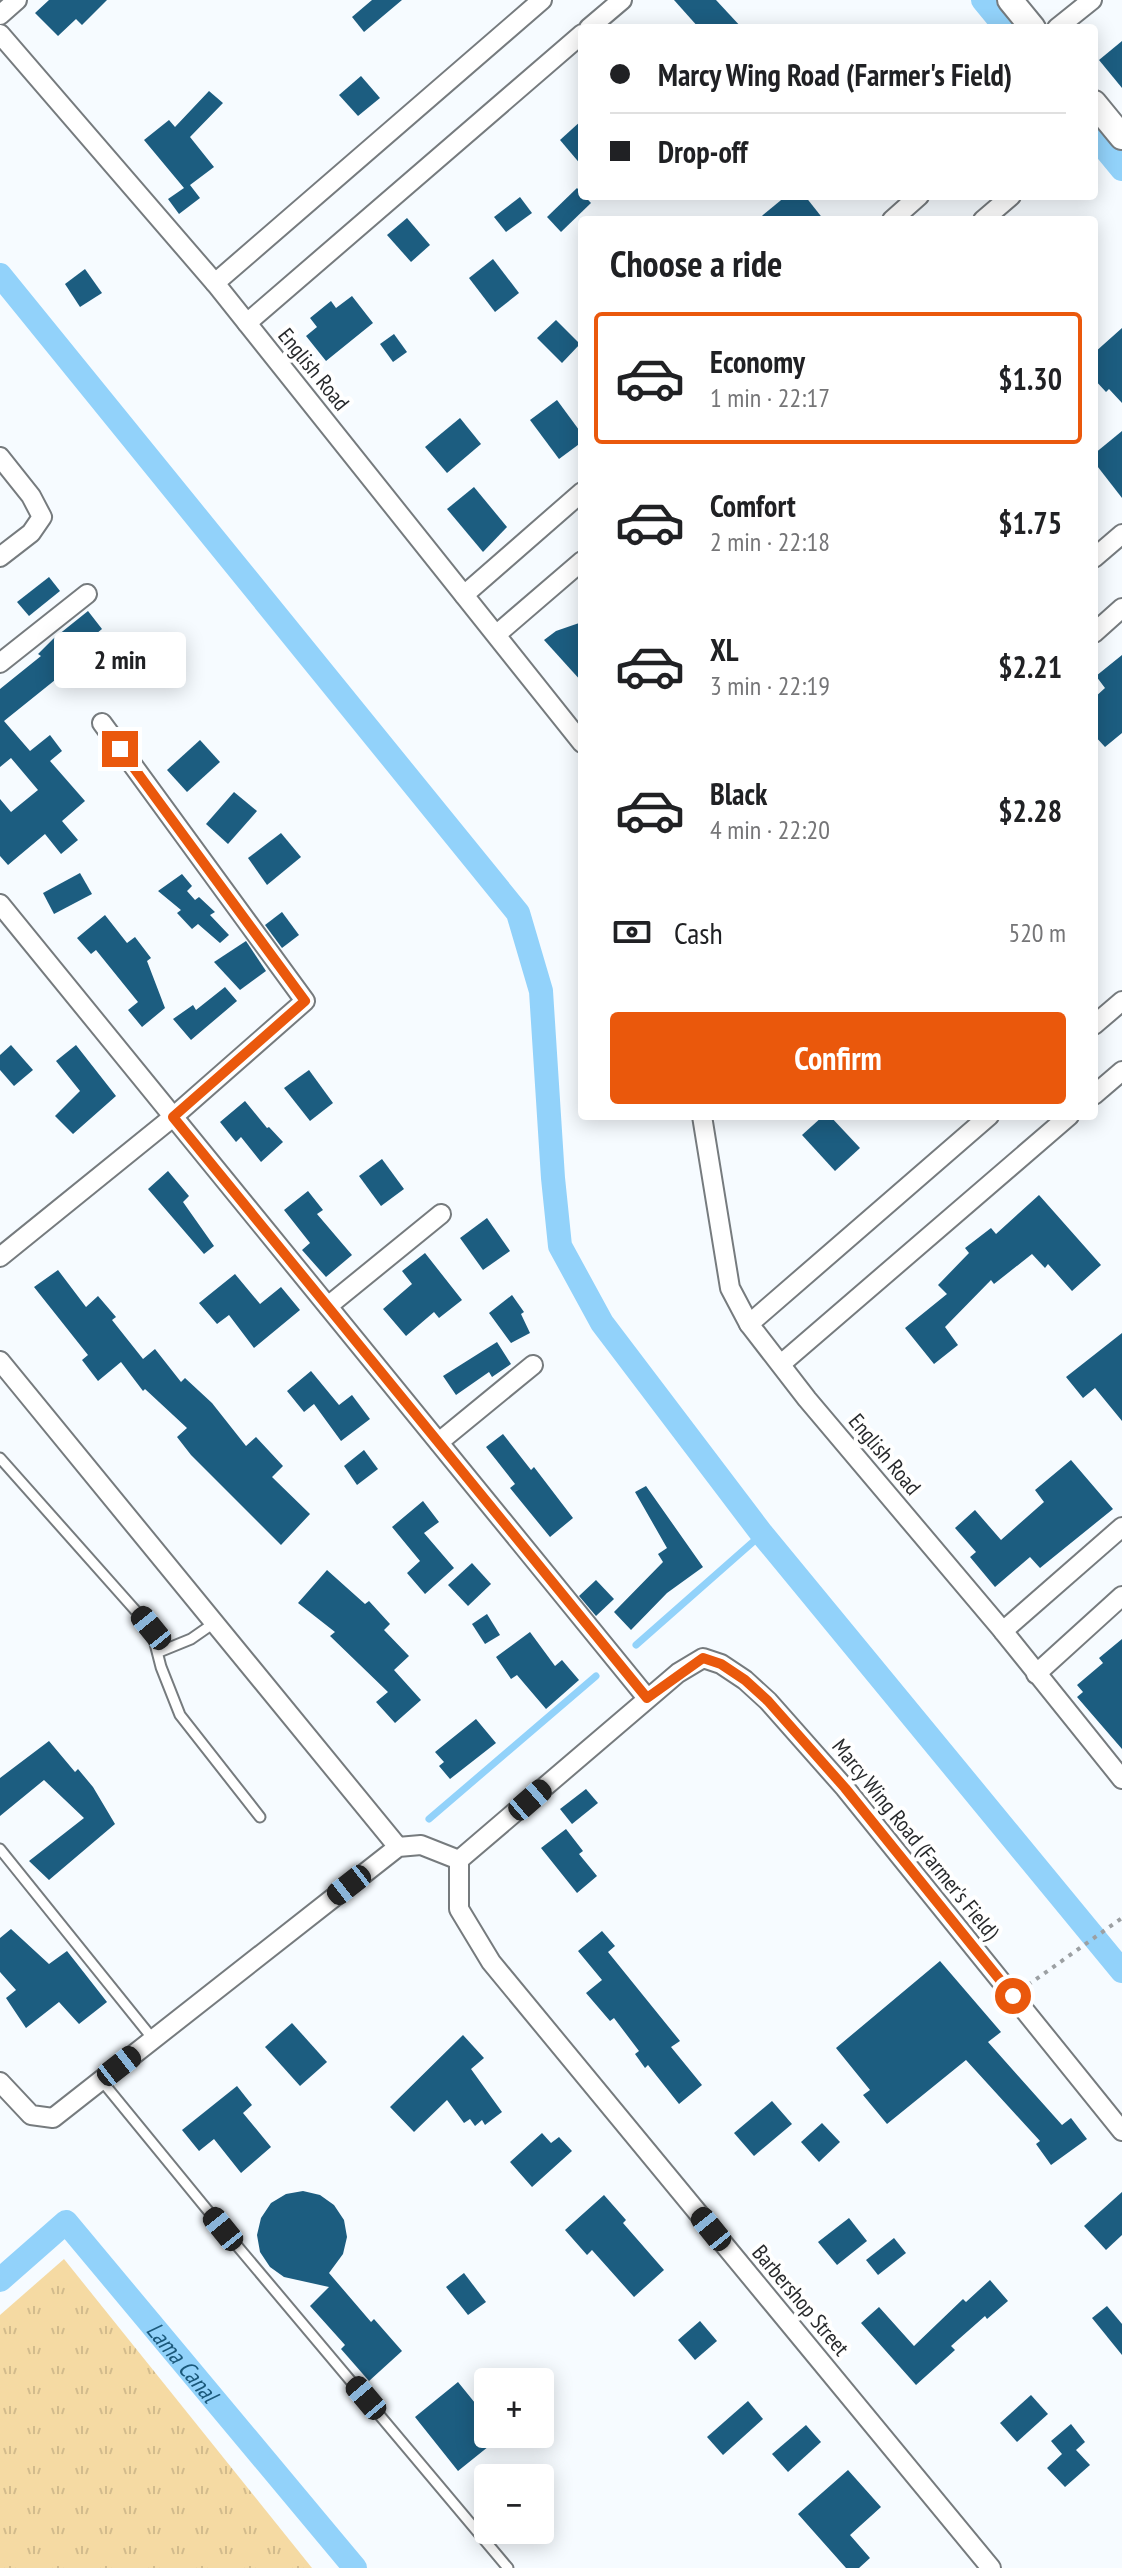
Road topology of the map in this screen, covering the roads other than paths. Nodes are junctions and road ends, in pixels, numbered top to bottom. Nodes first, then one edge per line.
1 (17, 0) edge
2 (542, 0) edge
3 (622, 0) edge
4 (1010, 0) edge
5 (1092, 0) edge
6 (0, 15) edge
7 (594, 24) edge
8 (1030, 24) edge
9 (1062, 24) edge
10 (0, 34) edge
11 (578, 37) edge
12 (1098, 108) edge
13 (1122, 137) edge
14 (914, 200) edge
15 (1006, 200) edge
16 (896, 216) edge
17 (988, 216) edge
18 (215, 283) junction
19 (247, 323) junction
20 (0, 457) edge
21 (578, 495) edge
22 (1122, 534) edge
23 (1098, 555) edge
24 (0, 557) edge
25 (578, 564) edge
26 (87, 594) dead end
27 (464, 595) junction
28 (1122, 608) edge
29 (1098, 629) edge
30 (497, 634) junction
31 (0, 663) edge
32 (102, 723) dead end
33 (578, 738) edge
34 (0, 904) edge
35 (1122, 1001) edge
36 (1098, 1022) edge
37 (1122, 1071) edge
38 (1098, 1092) edge
39 (173, 1117) junction
40 (703, 1120) edge
41 (984, 1120) edge
42 (1064, 1120) edge
43 (441, 1214) dead end
44 (0, 1257) edge
45 (328, 1306) junction
46 (749, 1324) junction
47 (0, 1361) edge
48 (781, 1364) junction
49 (533, 1365) dead end
50 (439, 1442) junction
51 (0, 1458) edge
52 (1122, 1527) edge
53 (1122, 1596) edge
54 (214, 1623) junction
55 (1003, 1631) junction
56 (159, 1652) junction
57 (1036, 1674) junction
58 (647, 1698) junction
59 (1122, 1779) edge
60 (260, 1817) dead end
61 (398, 1847) junction
62 (0, 1849) edge
63 (459, 1860) junction
64 (153, 2039) junction
65 (101, 2080) junction
66 (0, 2082) edge
67 (1122, 2131) edge
68 (508, 2568) edge
69 (991, 2568) edge

1 - 6 street
2 - 18 street
3 - 7 street
4 - 8 street
5 - 9 street
10 - 18 street, English Road
11 - 19 street
12 - 13 street
14 - 16 street
15 - 17 street
18 - 19 street, English Road
19 - 27 street, English Road
20 - 24 street
21 - 27 street
22 - 23 street
25 - 30 street
26 - 31 street
27 - 30 street, English Road
28 - 29 street
30 - 33 street, English Road
32 - 39 street
34 - 39 street
35 - 36 street
37 - 38 street
39 - 44 street
39 - 45 street
40 - 46 street, English Road
41 - 46 street
42 - 48 street
43 - 45 street
45 - 50 street
46 - 48 street, English Road
47 - 54 street
48 - 55 street, English Road
49 - 50 street
50 - 58 street
51 - 56 lane
52 - 55 street
53 - 57 street
54 - 56 lane
54 - 61 street
55 - 57 street, English Road
56 - 60 lane
57 - 59 street, English Road
58 - 63 street
58 - 67 street, Marcy Wing Road (Farmer's Field)
61 - 63 street
61 - 64 street
62 - 64 lane
63 - 69 street, Barbershop Street
64 - 65 street
65 - 66 street
65 - 68 lane

